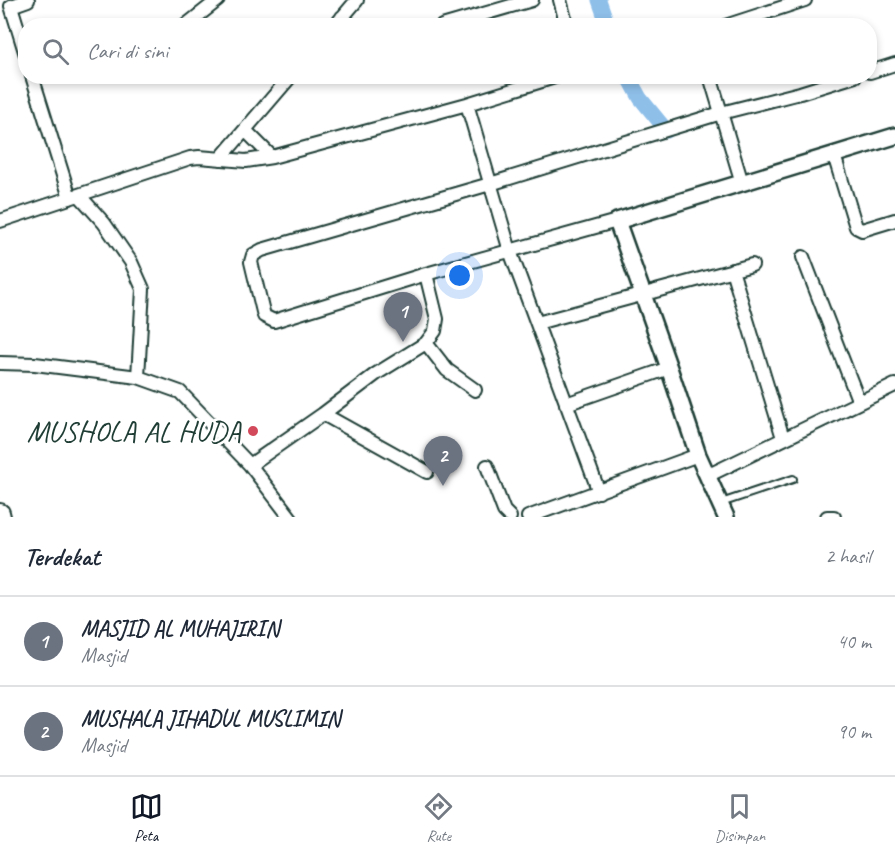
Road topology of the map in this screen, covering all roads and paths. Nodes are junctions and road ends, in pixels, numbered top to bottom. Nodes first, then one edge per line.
1 (28, 0) edge
2 (218, 0) edge
3 (357, 0) edge
4 (532, 0) edge
5 (560, 0) edge
6 (805, 0) edge
7 (10, 3) edge
8 (195, 18) edge
9 (346, 18) edge
10 (470, 18) edge
11 (565, 18) edge
12 (750, 18) edge
13 (18, 29) edge
14 (895, 64) edge
15 (877, 70) edge
16 (35, 84) edge
17 (284, 84) edge
18 (532, 84) edge
19 (712, 84) edge
20 (829, 84) edge
21 (467, 104) junction
22 (721, 112) junction
23 (245, 130) junction
24 (895, 136) edge
25 (834, 155) junction
26 (272, 157) junction
27 (220, 159) junction
28 (742, 183) junction
29 (490, 184) junction
30 (75, 196) junction
31 (895, 220) edge
32 (0, 221) edge
33 (617, 221) junction
34 (510, 251) junction
35 (803, 257) dead end
36 (752, 265) dead end
37 (732, 270) junction
38 (426, 274) junction
39 (642, 294) junction
40 (537, 323) junction
41 (426, 343) junction
42 (0, 363) edge
43 (669, 368) junction
44 (138, 377) junction
45 (895, 386) edge
46 (475, 390) dead end
47 (859, 402) junction
48 (566, 404) junction
49 (323, 414) junction
50 (783, 438) junction
51 (698, 455) junction
52 (250, 465) junction
53 (487, 466) dead end
54 (427, 472) dead end
55 (707, 476) junction
56 (793, 479) dead end
57 (599, 492) junction
58 (723, 510) edge
59 (290, 517) edge
60 (510, 517) edge
61 (528, 517) edge
62 (827, 517) edge
63 (834, 517) edge

1 - 7 street
2 - 8 street
3 - 9 street
4 - 10 street
5 - 11 street
6 - 12 street
7 - 13 street
14 - 15 street
16 - 30 street
17 - 23 street
18 - 21 street
19 - 22 street
20 - 22 street
21 - 26 street
21 - 29 street
22 - 28 street
22 - 29 street
23 - 26 street
23 - 27 street
24 - 25 street
25 - 28 street
25 - 31 street
26 - 27 street
27 - 30 street
28 - 33 street
29 - 34 street
29 - 38 street
30 - 32 street
30 - 44 street
33 - 34 street
33 - 39 street
34 - 38 street
34 - 40 street
35 - 47 street
36 - 37 street
37 - 39 street
37 - 50 street
38 - 41 street
39 - 40 street
39 - 43 street
40 - 48 street
41 - 46 street
41 - 49 street
42 - 44 street
43 - 48 street
43 - 51 street
44 - 52 street
45 - 47 street
47 - 50 street
48 - 57 street
49 - 52 street
49 - 54 street
50 - 55 street
51 - 55 street
51 - 57 street
52 - 59 street
53 - 60 street
55 - 58 street
56 - 58 lane
57 - 61 street
62 - 63 street

